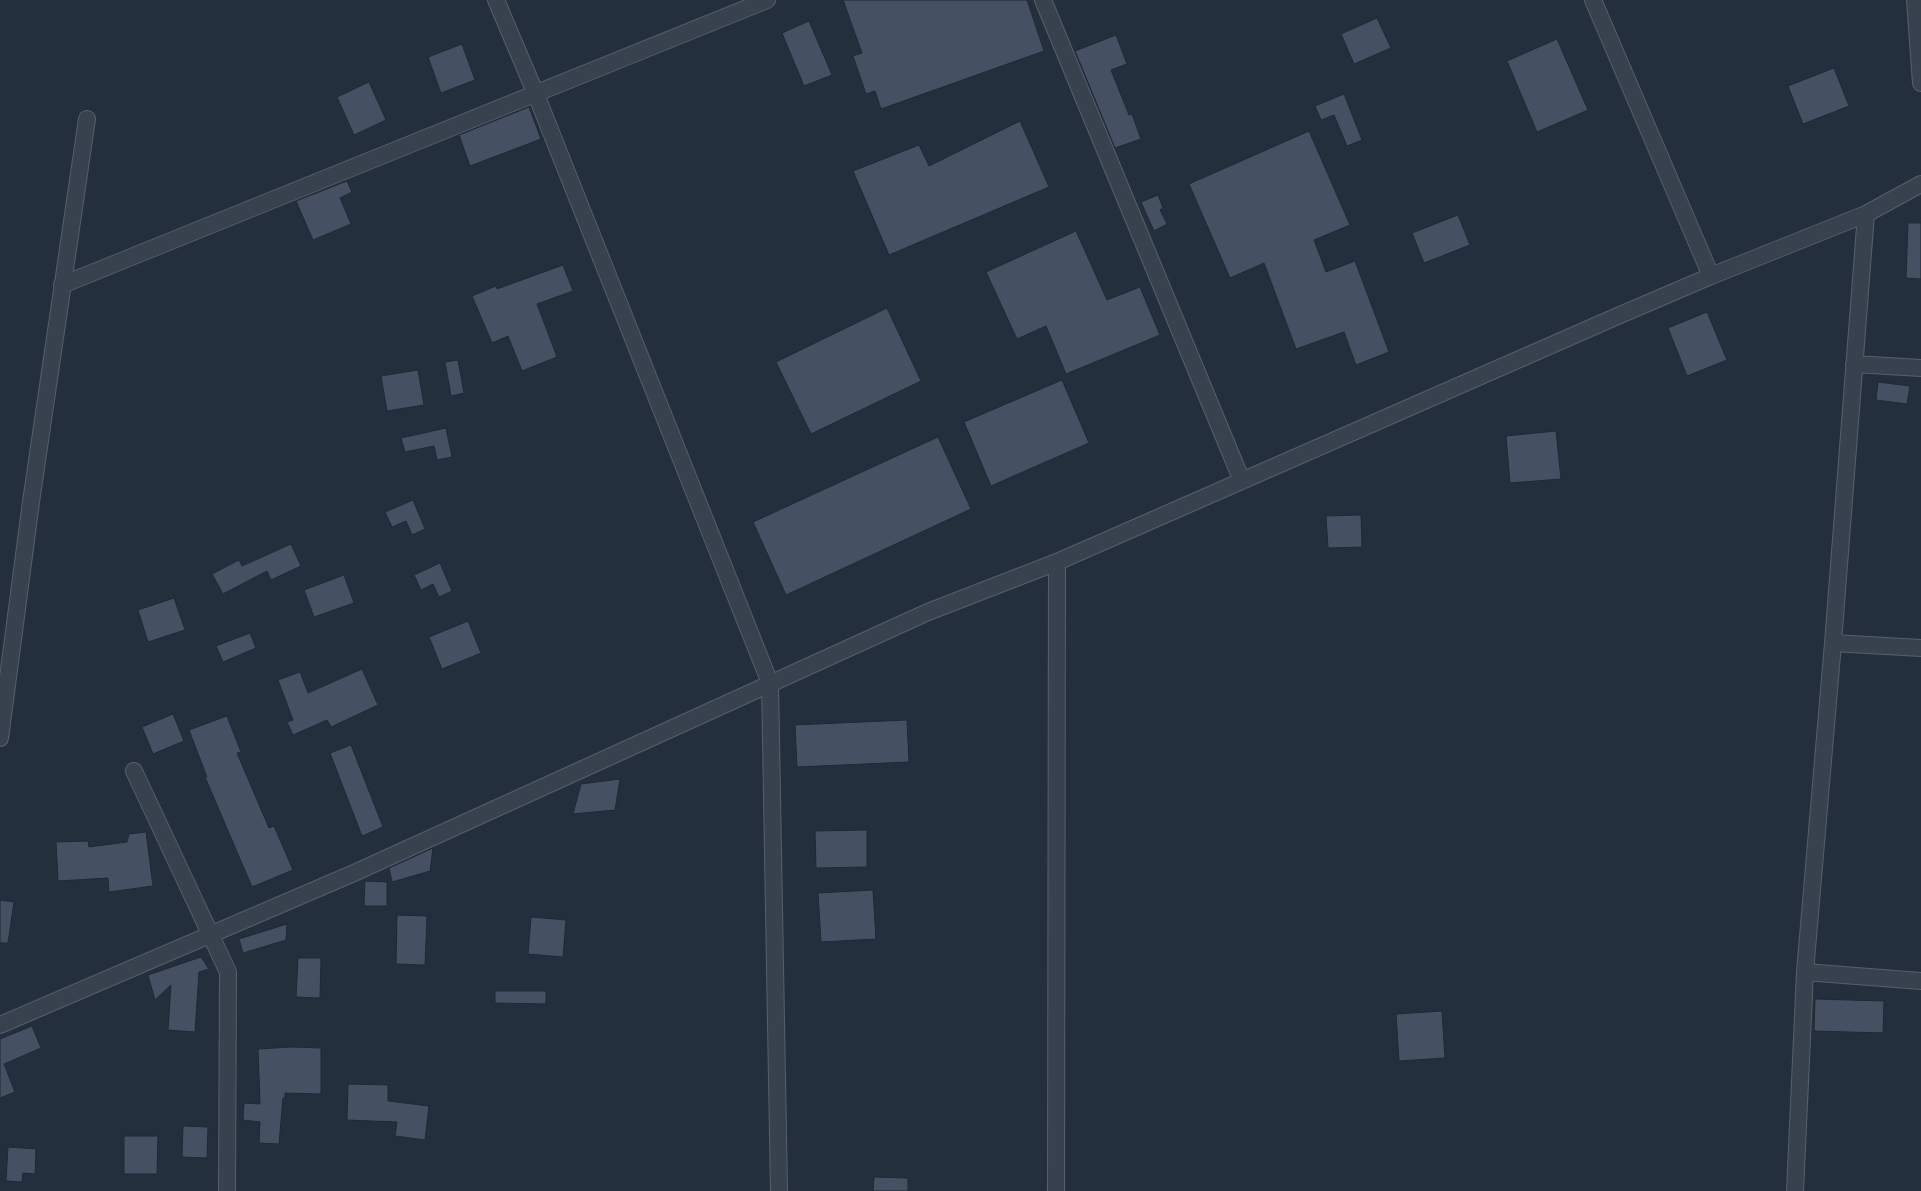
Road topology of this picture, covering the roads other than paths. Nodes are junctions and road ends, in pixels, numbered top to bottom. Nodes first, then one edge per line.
1 (496, 0) edge
2 (767, 0) edge
3 (1043, 0) edge
4 (1592, 0) edge
5 (1915, 0) edge
6 (1921, 83) edge
7 (535, 92) junction
8 (87, 119) dead end
9 (1921, 184) edge
10 (1866, 214) junction
11 (1711, 276) junction
12 (62, 285) junction
13 (1854, 364) junction
14 (1921, 368) edge
15 (1242, 481) junction
16 (1057, 562) junction
17 (1833, 643) junction
18 (1921, 648) edge
19 (4, 679) edge
20 (770, 682) junction
21 (0, 738) edge
22 (134, 771) dead end
23 (211, 935) junction
24 (1805, 972) junction
25 (1921, 981) edge
26 (0, 1025) edge
27 (227, 1191) edge
28 (779, 1191) edge
29 (1056, 1191) edge
30 (1795, 1191) edge

1 - 7 street
2 - 7 street
3 - 15 street
4 - 11 street
5 - 6 street
7 - 12 street
7 - 20 street
8 - 12 street
9 - 10 street
10 - 11 street
10 - 13 street
11 - 15 street
12 - 19 street
13 - 14 street
13 - 17 street
15 - 16 street
16 - 20 street
16 - 29 street
17 - 18 street
17 - 24 street
19 - 21 street
20 - 23 street
20 - 28 street
22 - 23 street
23 - 26 street
23 - 27 street
24 - 25 street
24 - 30 street

